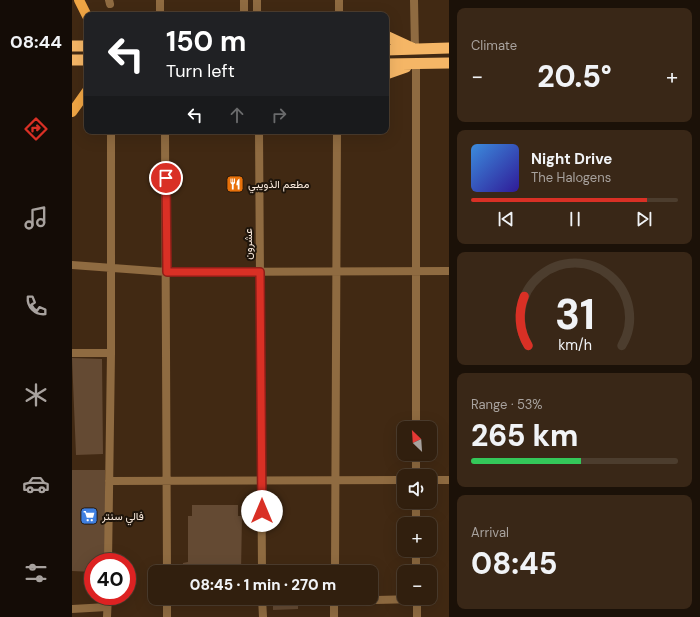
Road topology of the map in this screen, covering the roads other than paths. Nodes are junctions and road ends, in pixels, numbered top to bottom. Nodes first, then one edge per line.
1 (79, 0) edge
2 (160, 0) edge
3 (244, 0) edge
4 (257, 0) edge
5 (339, 0) edge
6 (414, 0) edge
7 (85, 12) edge
8 (160, 12) edge
9 (244, 12) edge
10 (257, 12) edge
11 (339, 12) edge
12 (389, 37) edge
13 (72, 46) edge
14 (84, 46) edge
15 (449, 48) edge
16 (415, 49) junction
17 (391, 50) edge
18 (72, 60) edge
19 (84, 60) edge
20 (416, 64) junction
21 (449, 64) edge
22 (390, 65) edge
23 (389, 73) edge
24 (84, 95) edge
25 (72, 112) edge
26 (111, 134) edge
27 (166, 134) edge
28 (258, 134) edge
29 (337, 134) edge
30 (72, 265) edge
31 (110, 269) junction
32 (336, 271) junction
33 (416, 271) junction
34 (449, 271) edge
35 (167, 272) junction
36 (260, 272) junction
37 (72, 353) edge
38 (111, 353) junction
39 (416, 421) edge
40 (335, 480) junction
41 (397, 480) edge
42 (437, 480) edge
43 (449, 480) edge
44 (167, 481) junction
45 (262, 481) junction
46 (109, 482) junction
47 (108, 553) edge
48 (167, 565) edge
49 (262, 565) edge
50 (334, 565) edge
51 (397, 598) edge
52 (378, 599) edge
53 (167, 605) edge
54 (262, 605) edge
55 (334, 605) edge
56 (416, 605) edge
57 (108, 607) joint
58 (72, 608) edge
59 (107, 617) edge
60 (167, 617) edge
61 (263, 617) edge
62 (334, 617) edge
63 (416, 617) edge

1 - 7 main road
2 - 8 street
3 - 9 street
4 - 10 street
5 - 11 street
6 - 16 street
12 - 16 highway
13 - 14 highway
15 - 16 highway
16 - 17 highway
18 - 19 highway
20 - 21 highway
20 - 22 highway
20 - 23 highway
20 - 33 street
24 - 25 main road
26 - 31 street
27 - 35 street
28 - 36 street, عشرون
29 - 32 street
30 - 31 street
31 - 35 street
31 - 38 street
32 - 33 street
32 - 36 street
32 - 40 street
33 - 34 street
33 - 39 street
35 - 36 street
35 - 44 street
36 - 45 street, عشرون
37 - 38 street
38 - 46 street
40 - 41 street
40 - 45 street
40 - 50 street
42 - 43 street
44 - 45 street
44 - 46 street
44 - 48 street
45 - 49 street, عشرون
46 - 47 street
51 - 52 street
53 - 60 street
54 - 61 street
55 - 62 street
56 - 63 street
57 - 58 street
57 - 59 street

